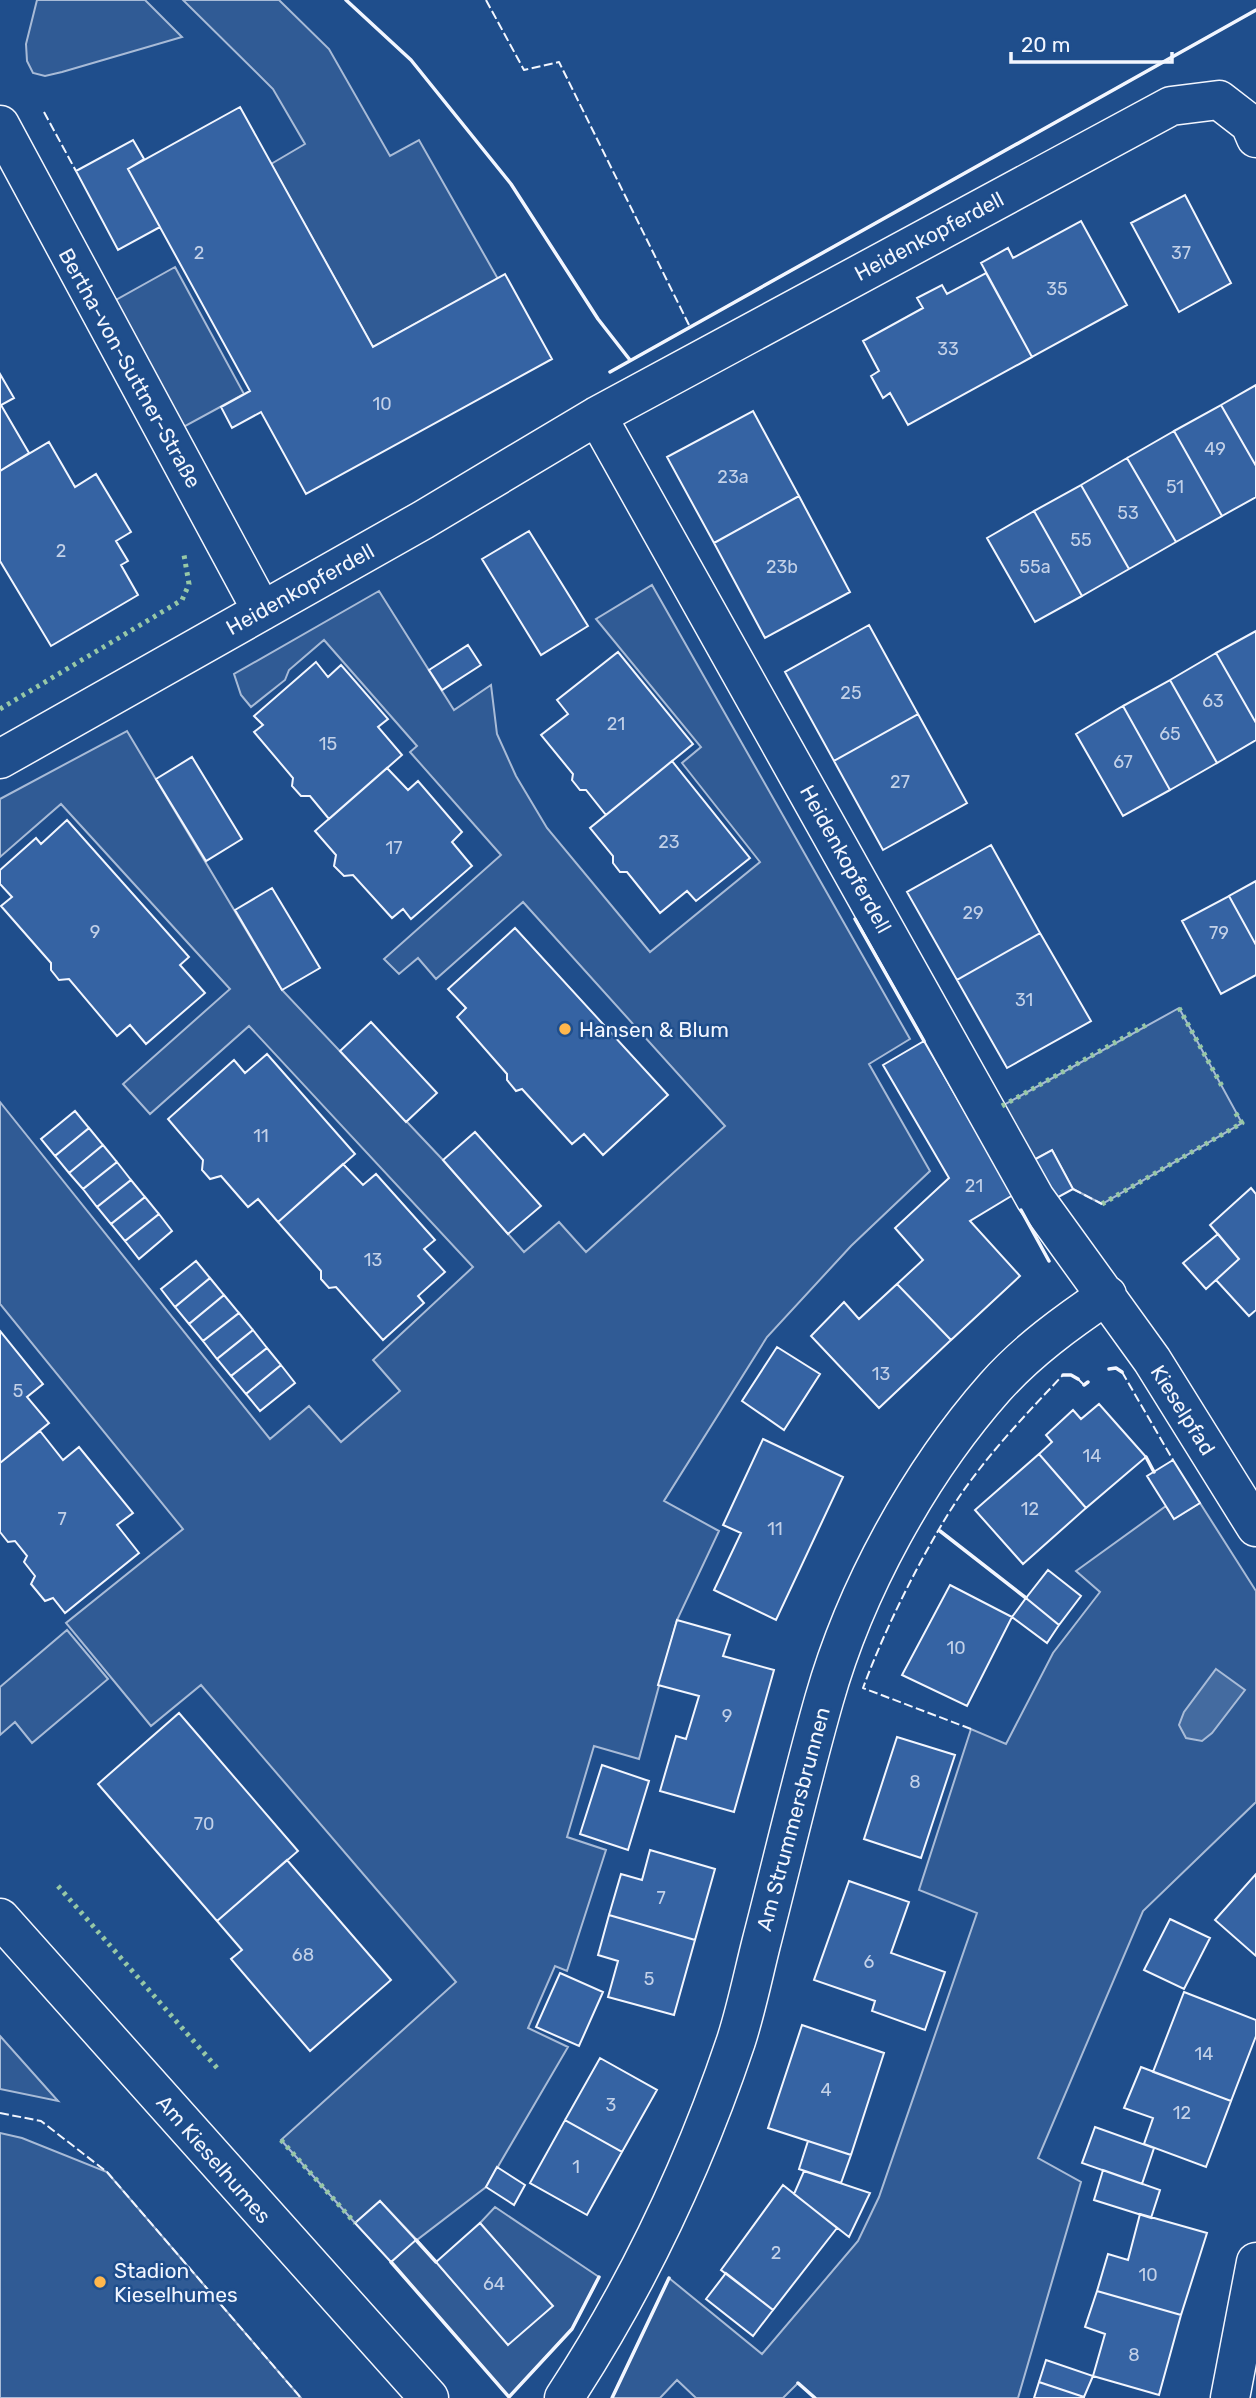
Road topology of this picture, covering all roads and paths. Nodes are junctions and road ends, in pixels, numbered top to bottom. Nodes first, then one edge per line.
1 (0, 125) edge
2 (1256, 138) edge
3 (597, 416) junction
4 (262, 611) junction
5 (0, 759) edge
6 (1107, 1295) junction
7 (1256, 1527) edge
8 (0, 1918) edge
9 (1256, 2262) edge
10 (429, 2398) edge
11 (564, 2398) edge
12 (1230, 2398) edge

1 - 4 street, Bertha-von-Suttner-Straße
2 - 3 street, Heidenkopferdell
3 - 4 street, Heidenkopferdell
3 - 6 street, Heidenkopferdell
4 - 5 street, Heidenkopferdell
6 - 7 street, Kieselpfad
6 - 11 street, Am Strummersbrunnen
8 - 10 street, Am Kieselhumes
9 - 12 street

